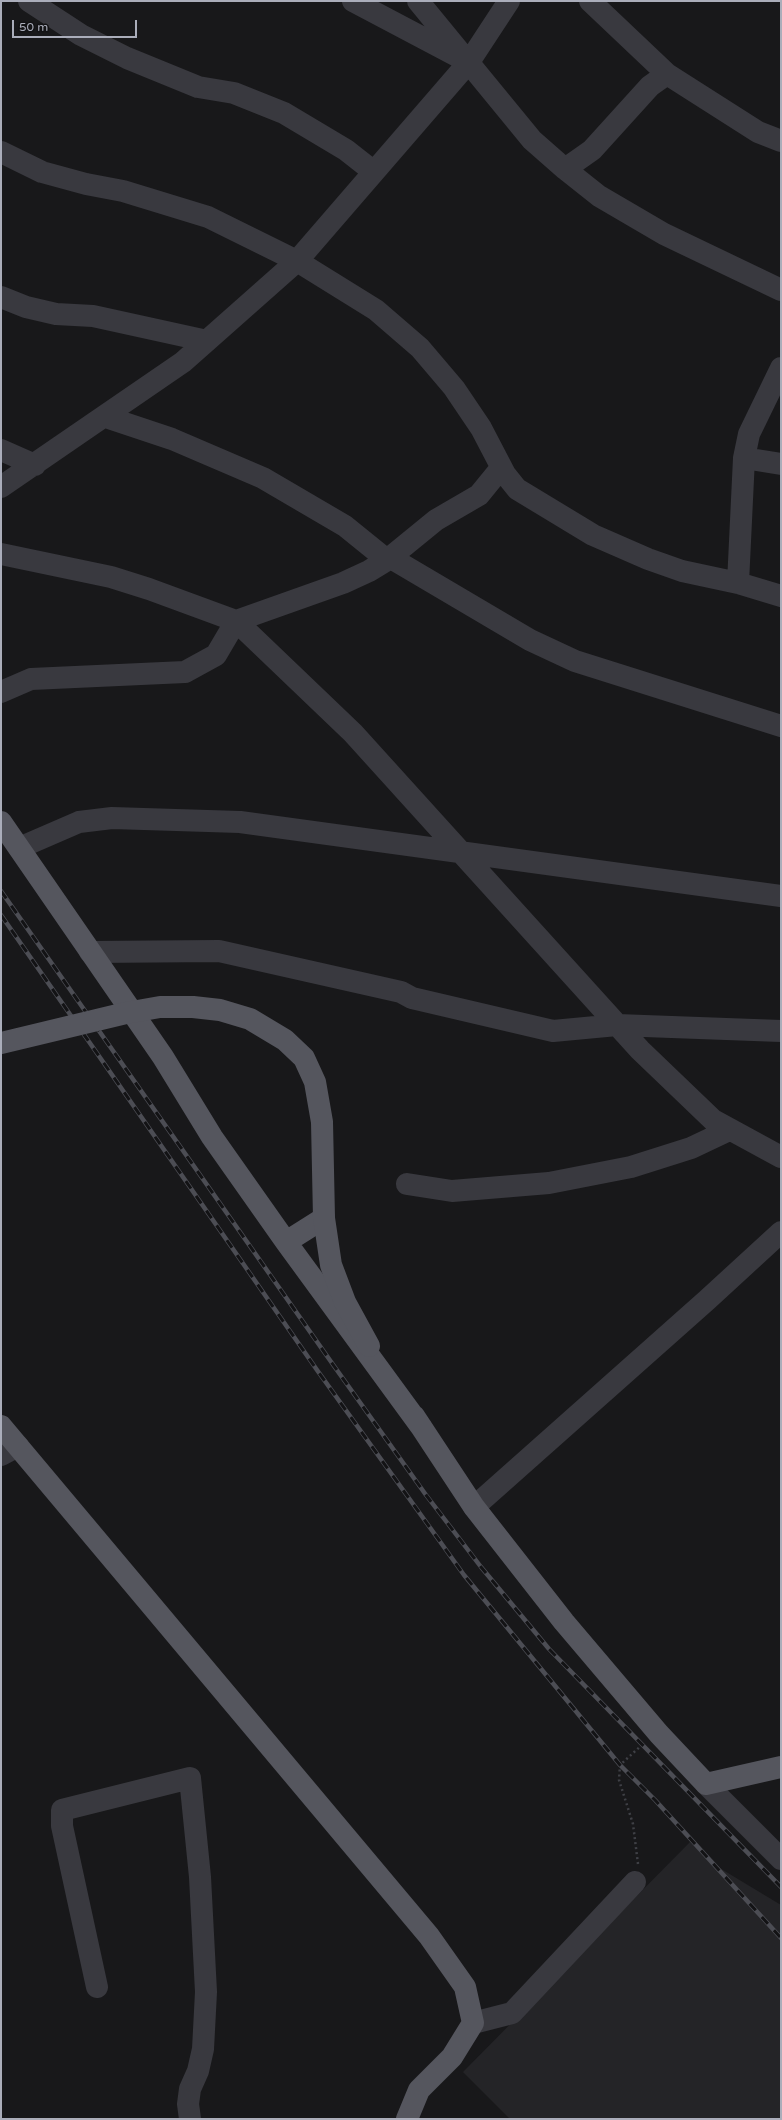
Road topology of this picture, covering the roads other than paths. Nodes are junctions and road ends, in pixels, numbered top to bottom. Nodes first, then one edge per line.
1 (29, 1) edge
2 (353, 1) edge
3 (418, 1) edge
4 (509, 1) edge
5 (590, 1) edge
6 (469, 62) junction
7 (667, 74) junction
8 (781, 141) edge
9 (1, 152) edge
10 (565, 169) junction
11 (374, 172) junction
12 (297, 261) junction
13 (781, 290) edge
14 (1, 297) edge
15 (206, 341) junction
16 (781, 368) edge
17 (106, 417) junction
18 (1, 450) edge
19 (744, 458) junction
20 (781, 464) edge
21 (34, 465) junction
22 (501, 468) junction
23 (1, 487) edge
24 (1, 554) edge
25 (389, 559) junction
26 (738, 583) junction
27 (781, 596) edge
28 (236, 621) junction
29 (1, 692) edge
30 (781, 726) edge
31 (1, 822) edge
32 (19, 848) junction
33 (461, 852) junction
34 (781, 896) edge
35 (90, 952) junction
36 (617, 1025) junction
37 (781, 1031) edge
38 (1, 1043) edge
39 (729, 1130) junction
40 (781, 1157) edge
41 (407, 1184) dead end
42 (324, 1218) junction
43 (781, 1232) edge
44 (286, 1242) junction
45 (1, 1426) edge
46 (422, 1428) junction
47 (9, 1450) edge
48 (474, 1507) junction
49 (781, 1768) edge
50 (706, 1784) junction
51 (781, 1860) edge
52 (636, 1882) road end
53 (97, 1987) dead end
54 (473, 2023) junction
55 (190, 2119) edge
56 (407, 2119) edge

1 - 11 street
2 - 6 street
3 - 6 street
4 - 6 street
5 - 7 street
6 - 10 street
6 - 11 street
7 - 8 street
7 - 10 street
9 - 12 street
10 - 13 street
11 - 12 street
12 - 15 street
12 - 22 street
14 - 15 street
15 - 17 street
16 - 19 street
17 - 21 street
17 - 25 street
18 - 21 street
19 - 20 street
19 - 26 street
21 - 23 street
22 - 25 street
22 - 26 street
24 - 28 street
25 - 28 street
25 - 30 street
26 - 27 street
28 - 29 street
28 - 33 street
31 - 32 main road
32 - 33 street
32 - 35 main road
33 - 34 street
33 - 36 street
35 - 36 street
35 - 44 main road
36 - 37 street
36 - 39 street
38 - 42 main road, bridge
39 - 40 street
39 - 41 street
42 - 44 main road
42 - 46 main road, bridge
43 - 48 street
44 - 46 main road
45 - 47 main road
46 - 48 main road
47 - 54 main road
48 - 50 main road
49 - 50 main road
50 - 51 street
52 - 54 street
53 - 55 street
54 - 56 main road

